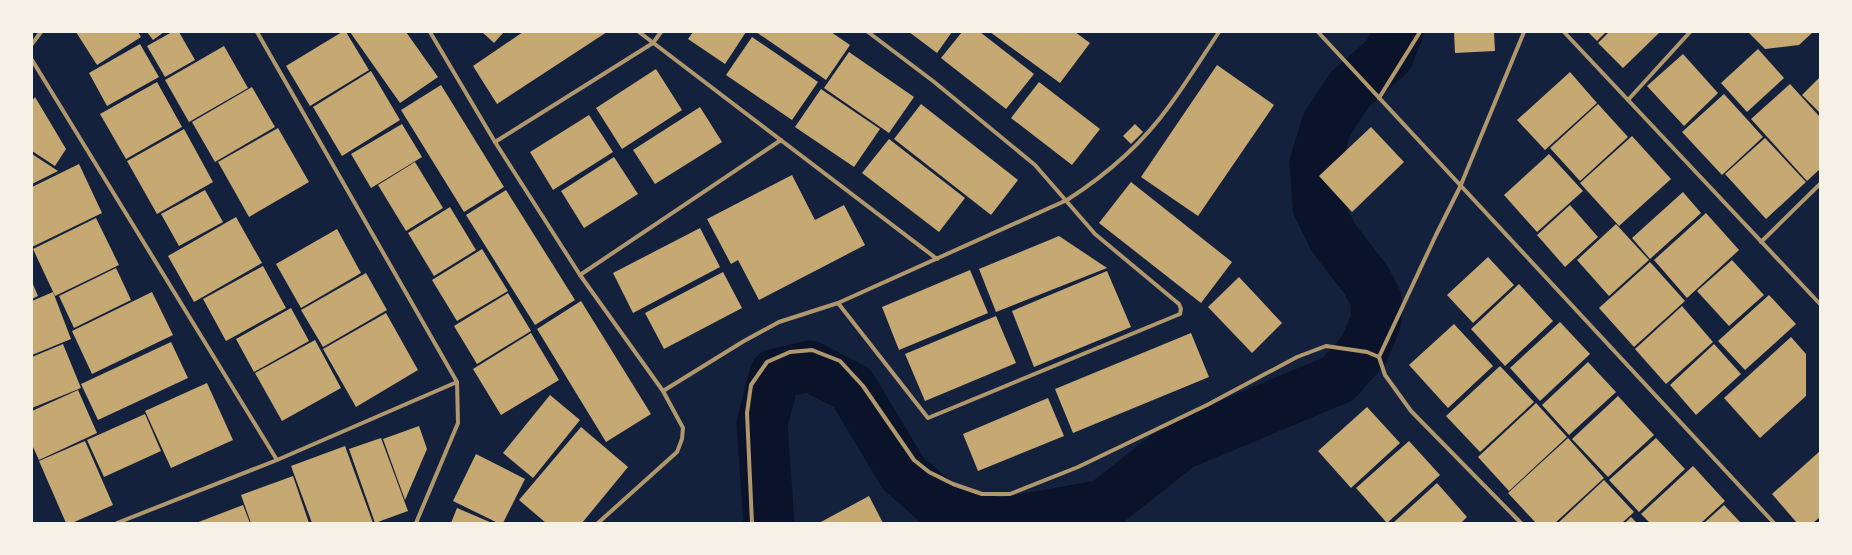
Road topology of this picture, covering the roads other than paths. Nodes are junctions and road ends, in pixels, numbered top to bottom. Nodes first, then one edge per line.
1 (41, 32) edge
2 (257, 32) edge
3 (430, 32) edge
4 (639, 32) edge
5 (662, 32) edge
6 (868, 32) edge
7 (1219, 32) edge
8 (1318, 32) edge
9 (1420, 32) edge
10 (1524, 32) edge
11 (1564, 32) edge
12 (1690, 32) edge
13 (653, 43) junction
14 (32, 44) edge
15 (32, 60) edge
16 (1379, 98) junction
17 (1628, 100) junction
18 (781, 140) junction
19 (495, 142) junction
20 (1820, 184) edge
21 (1460, 187) junction
22 (1067, 200) junction
23 (1761, 242) junction
24 (937, 259) junction
25 (580, 275) junction
26 (838, 304) junction
27 (1820, 304) edge
28 (1379, 357) junction
29 (457, 382) junction
30 (663, 390) junction
31 (277, 460) junction
32 (118, 523) edge
33 (416, 523) edge
34 (598, 523) edge
35 (752, 523) edge
36 (1521, 523) edge
37 (1774, 523) edge

1 - 14 street
2 - 29 street
3 - 19 street
4 - 13 street
5 - 13 street
6 - 22 street
7 - 22 street
8 - 16 street
9 - 16 street
10 - 21 street
11 - 17 street
12 - 17 street
13 - 18 street
13 - 19 street
15 - 31 street
16 - 21 street
17 - 23 street
18 - 24 street
18 - 25 street
19 - 25 street
20 - 23 street
21 - 28 street
21 - 37 street
22 - 24 street
22 - 26 street
23 - 27 street
24 - 26 street
25 - 30 street
26 - 30 street
28 - 35 street
28 - 36 street
29 - 31 street
29 - 33 street
30 - 34 street
31 - 32 street

